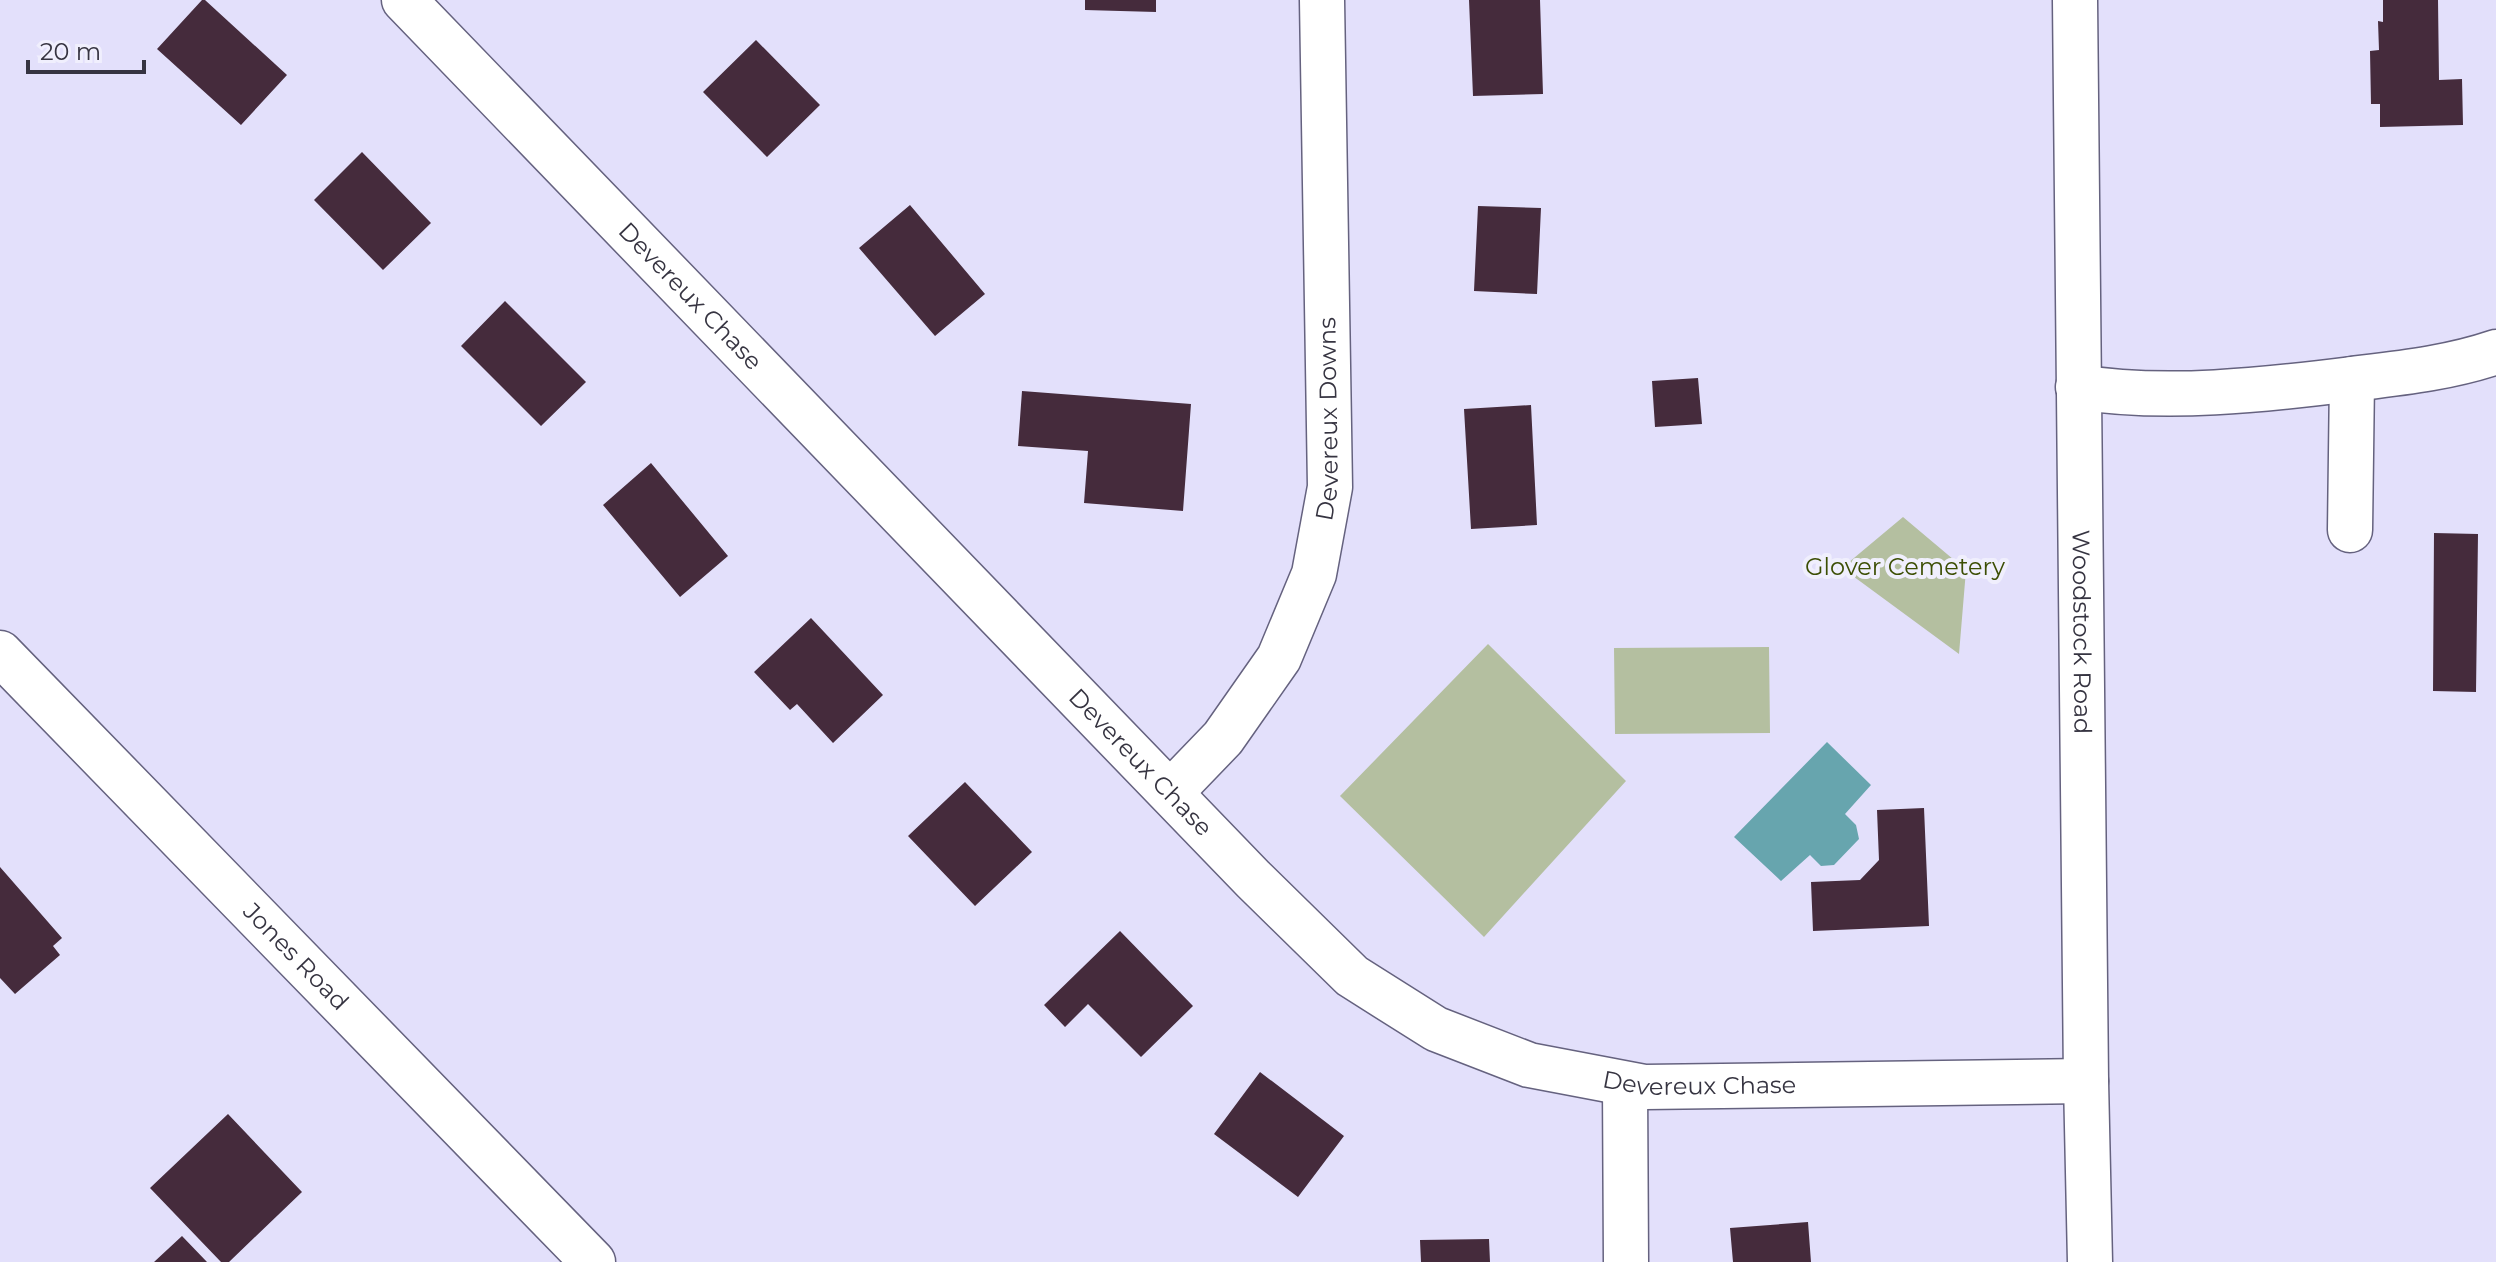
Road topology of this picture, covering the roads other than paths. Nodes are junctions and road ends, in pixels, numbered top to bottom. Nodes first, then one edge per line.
1 (404, 0) edge
2 (1322, 0) edge
3 (2075, 0) edge
4 (2496, 352) edge
5 (2352, 379) junction
6 (2078, 387) junction
7 (2350, 530) dead end
8 (0, 653) edge
9 (1171, 792) junction
10 (2086, 1081) junction
11 (1625, 1085) junction
12 (593, 1262) edge
13 (1626, 1262) edge
14 (2090, 1262) edge

1 - 9 street, Devereux Chase
2 - 9 street, Devereux Downs
3 - 6 street, Woodstock Road
4 - 5 street
5 - 6 street
5 - 7 street
6 - 10 street, Woodstock Road
8 - 12 street, Jones Road
9 - 11 street, Devereux Chase
10 - 11 street, Devereux Chase
10 - 14 street, Woodstock Road
11 - 13 street

